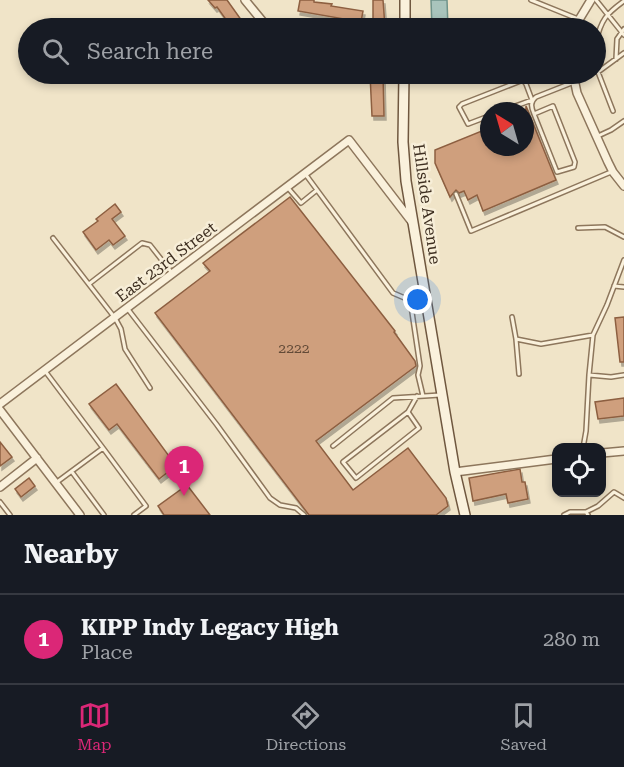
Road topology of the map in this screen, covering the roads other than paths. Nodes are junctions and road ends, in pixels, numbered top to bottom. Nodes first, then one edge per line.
1 (245, 0) edge
2 (405, 0) edge
3 (591, 0) edge
4 (596, 0) edge
5 (535, 1) edge
6 (624, 1) edge
7 (607, 14) junction
8 (260, 18) edge
9 (405, 18) edge
10 (576, 18) edge
11 (579, 18) edge
12 (605, 18) edge
13 (623, 32) edge
14 (624, 53) edge
15 (616, 59) junction
16 (606, 66) edge
17 (404, 84) edge
18 (513, 84) edge
19 (526, 84) edge
20 (569, 84) edge
21 (575, 84) edge
22 (603, 84) edge
23 (532, 100) junction
24 (527, 102) edge
25 (613, 111) dead end
26 (534, 114) joint
27 (480, 119) edge
28 (624, 120) edge
29 (597, 136) junction
30 (613, 172) junction
31 (305, 174) junction
32 (624, 186) edge
33 (287, 187) junction
34 (317, 190) junction
35 (456, 194) dead end
36 (412, 222) junction
37 (578, 228) dead end
38 (624, 237) edge
39 (53, 238) dead end
40 (624, 260) edge
41 (173, 274) junction
42 (88, 284) junction
43 (613, 286) junction
44 (624, 287) edge
45 (425, 297) junction
46 (410, 299) junction
47 (127, 309) junction
48 (512, 317) dead end
49 (115, 318) junction
50 (593, 336) junction
51 (516, 339) junction
52 (45, 370) junction
53 (519, 374) dead end
54 (588, 375) junction
55 (624, 375) edge
56 (150, 388) dead end
57 (442, 395) junction
58 (417, 396) junction
59 (423, 396) junction
60 (0, 404) edge
61 (0, 410) edge
62 (408, 412) junction
63 (584, 443) edge
64 (333, 447) dead end
65 (103, 448) junction
66 (624, 451) edge
67 (606, 453) edge
68 (37, 458) junction
69 (552, 460) edge
70 (72, 472) junction
71 (455, 472) junction
72 (56, 483) junction
73 (0, 487) edge
74 (624, 498) edge
75 (0, 502) edge
76 (587, 514) edge
77 (10, 515) edge
78 (80, 515) edge
79 (104, 515) edge
80 (134, 515) edge
81 (304, 515) edge
82 (465, 515) edge
83 (564, 515) edge

1 - 8 street
2 - 9 street
3 - 11 street
4 - 7 lane
5 - 10 lane
6 - 7 lane
7 - 12 lane
7 - 13 lane
13 - 15 lane
14 - 15 lane
15 - 16 lane
17 - 36 street, Hillside Avenue
18 - 27 lane
19 - 23 lane
20 - 23 lane
21 - 29 street
22 - 25 lane
23 - 24 lane
26 - 26 lane
28 - 29 lane
29 - 30 street
30 - 32 street
30 - 35 lane
31 - 33 street, East 23rd Street
31 - 34 lane
31 - 36 street, East 23rd Street
33 - 34 lane
33 - 41 street, East 23rd Street
34 - 46 lane
36 - 45 street, Hillside Avenue
37 - 38 lane
39 - 42 lane
40 - 43 lane
41 - 42 lane
41 - 47 street, East 23rd Street
42 - 49 lane
43 - 44 lane
43 - 50 lane
45 - 46 lane
45 - 57 street, Hillside Avenue
46 - 59 lane
47 - 49 street, East 23rd Street
47 - 81 lane
48 - 51 lane
49 - 52 street, East 23rd Street
49 - 56 lane
50 - 51 lane
50 - 54 lane
51 - 53 lane
52 - 60 street, East 23rd Street
52 - 65 lane
54 - 55 lane
54 - 63 lane
57 - 59 lane
57 - 71 street, Hillside Avenue
58 - 59 lane
58 - 62 lane
58 - 64 lane
61 - 68 street
62 - 62 lane
65 - 70 lane
65 - 80 lane
66 - 67 street
68 - 72 street
68 - 73 street
69 - 71 street
70 - 72 lane
70 - 79 lane
71 - 82 street, Hillside Avenue
72 - 78 street
74 - 76 lane
75 - 77 lane
76 - 83 lane

